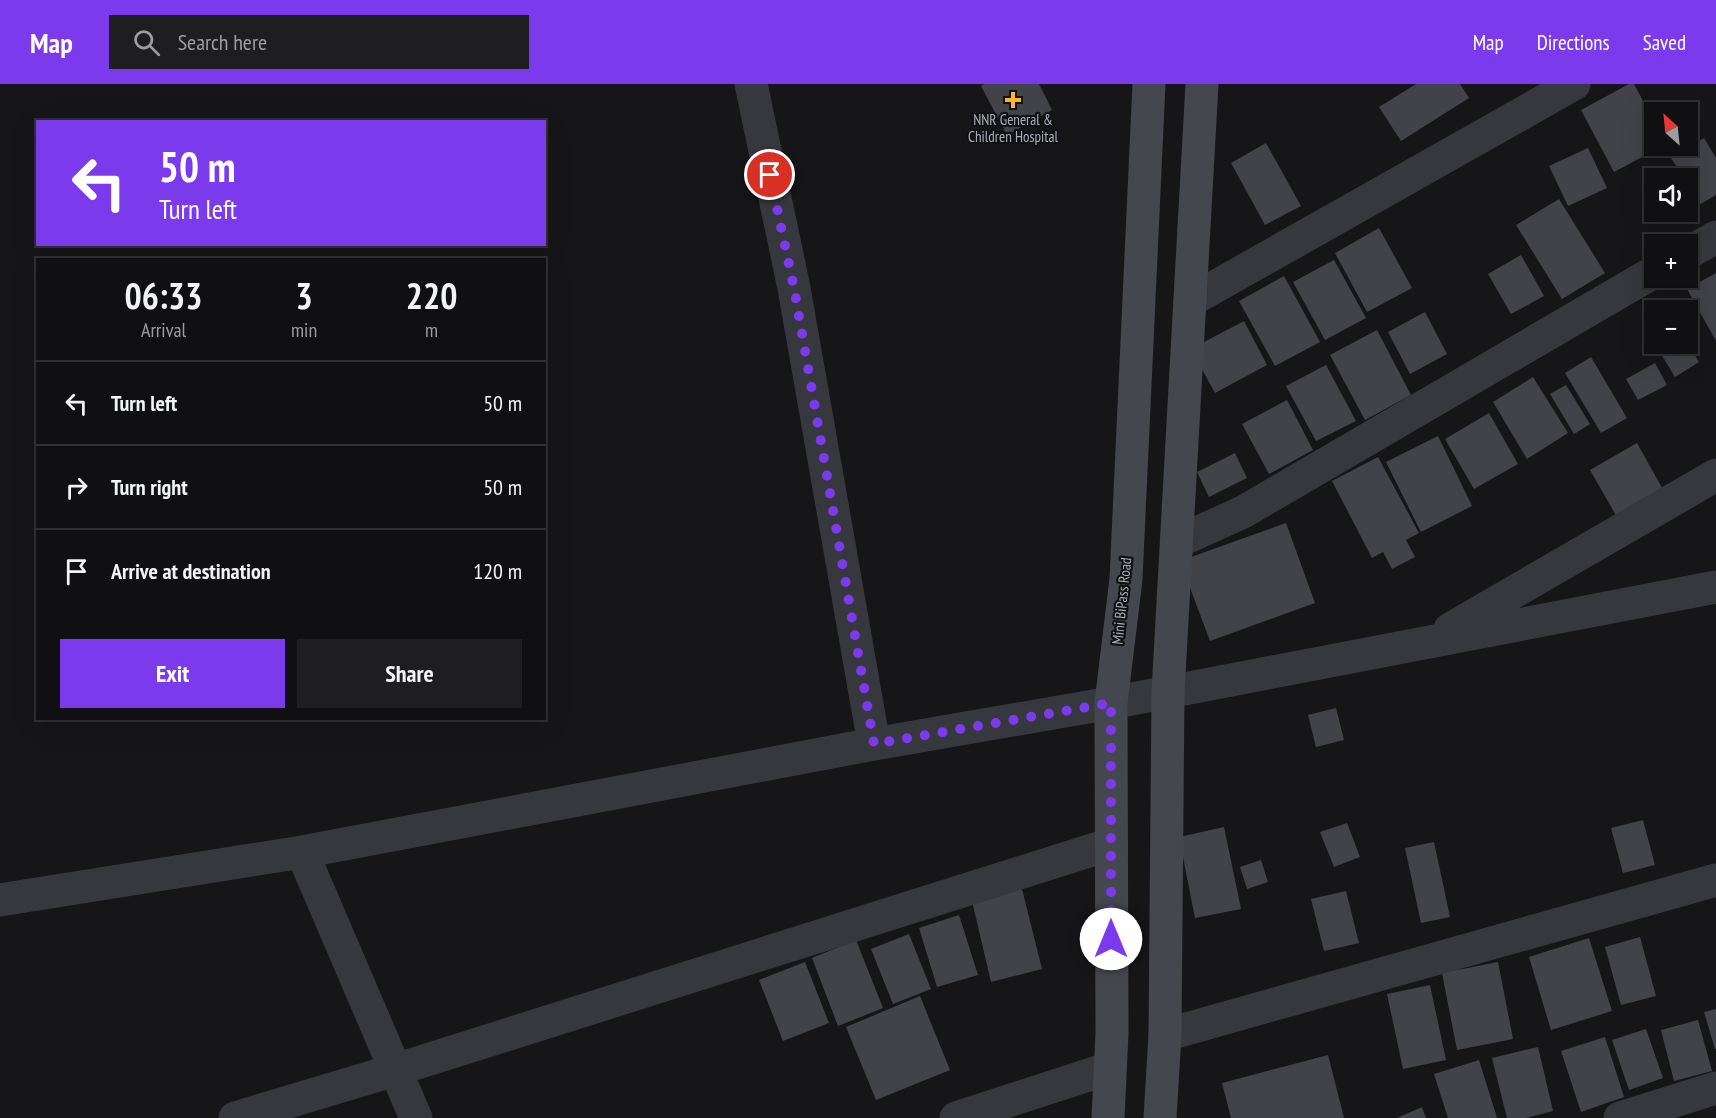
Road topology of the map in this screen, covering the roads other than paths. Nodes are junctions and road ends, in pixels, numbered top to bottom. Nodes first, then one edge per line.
1 (751, 84) edge
2 (1149, 84) edge
3 (1202, 84) edge
4 (1574, 84) edge
5 (1716, 237) edge
6 (1698, 247) edge
7 (1644, 278) edge
8 (1190, 301) junction
9 (1716, 475) edge
10 (1177, 542) junction
11 (1716, 587) edge
12 (1428, 641) junction
13 (1168, 692) junction
14 (1111, 703) junction
15 (874, 744) junction
16 (1111, 844) junction
17 (302, 852) junction
18 (1716, 880) edge
19 (0, 900) edge
20 (1165, 1035) junction
21 (1110, 1068) junction
22 (395, 1070) junction
23 (1716, 1088) edge
24 (235, 1118) edge
25 (416, 1118) edge
26 (956, 1118) edge
27 (1108, 1118) edge
28 (1160, 1118) edge
29 (1620, 1118) edge

1 - 15 street
2 - 14 street, Mini BiPass Road
3 - 8 street
4 - 8 street
5 - 6 street
7 - 10 street
8 - 10 street
9 - 12 street
10 - 13 street
11 - 12 street
12 - 13 street
13 - 14 street
13 - 20 street
14 - 15 street
14 - 16 street, Mini BiPass Road
15 - 17 street
16 - 21 street, Mini BiPass Road
16 - 22 street
17 - 19 street
17 - 22 street
18 - 20 street
20 - 28 street
21 - 26 street
21 - 27 street, Mini BiPass Road
22 - 24 street
22 - 25 street
23 - 29 street

